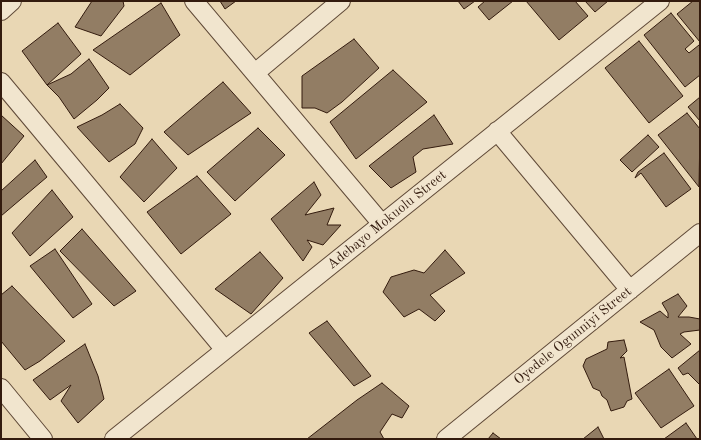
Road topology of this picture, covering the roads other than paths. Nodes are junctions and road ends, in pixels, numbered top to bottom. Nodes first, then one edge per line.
1 (12, 1) edge
2 (194, 1) edge
3 (341, 1) edge
4 (660, 1) edge
5 (1, 10) edge
6 (255, 73) junction
7 (1, 82) edge
8 (497, 131) junction
9 (382, 224) junction
10 (700, 233) edge
11 (630, 290) junction
12 (225, 350) junction
13 (1, 388) edge
14 (43, 439) edge
15 (114, 439) edge
16 (446, 439) edge

1 - 5 street
2 - 6 street
3 - 6 street
4 - 8 street, Adebayo Mokuolu Street
6 - 9 street
7 - 12 street
8 - 9 street, Adebayo Mokuolu Street
8 - 11 street
9 - 12 street, Adebayo Mokuolu Street
10 - 11 street, Oyedele Ogunniyi Street
11 - 16 street, Oyedele Ogunniyi Street
12 - 15 street, Adebayo Mokuolu Street
13 - 14 street

